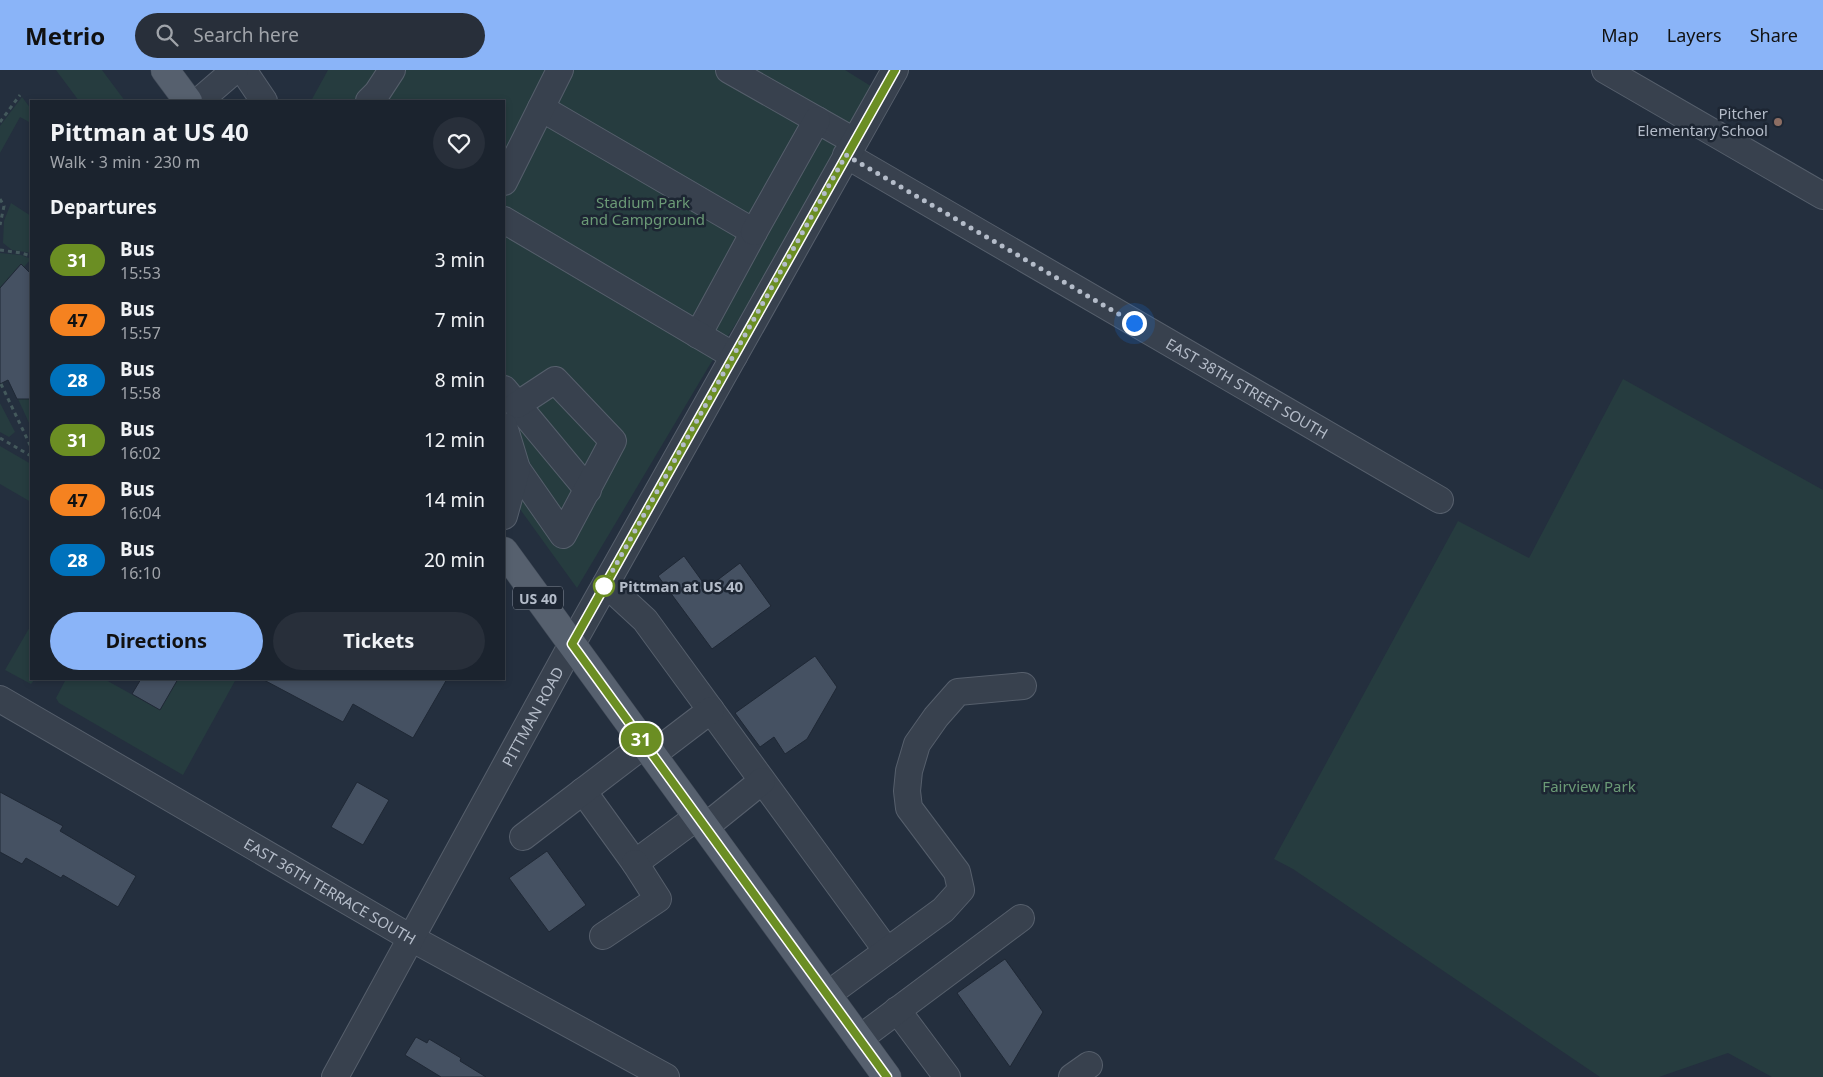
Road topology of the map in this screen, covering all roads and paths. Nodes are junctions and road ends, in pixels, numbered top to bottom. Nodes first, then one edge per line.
1 (235, 70) edge
2 (243, 70) edge
3 (392, 70) edge
4 (560, 70) edge
5 (730, 70) edge
6 (895, 70) edge
7 (1605, 70) edge
8 (172, 73) edge
9 (20, 95) dead end
10 (187, 100) edge
11 (200, 100) edge
12 (263, 100) edge
13 (370, 100) edge
14 (541, 108) junction
15 (817, 120) junction
16 (0, 122) edge
17 (850, 148) junction
18 (505, 180) edge
19 (1823, 196) edge
20 (0, 199) edge
21 (505, 221) edge
22 (0, 225) edge
23 (754, 232) junction
24 (0, 250) edge
25 (30, 256) edge
26 (698, 335) junction
27 (734, 356) junction
28 (1, 384) edge
29 (508, 407) edge
30 (0, 438) edge
31 (30, 445) edge
32 (30, 455) edge
33 (517, 469) junction
34 (588, 490) junction
35 (1440, 500) dead end
36 (505, 512) edge
37 (505, 552) edge
38 (606, 584) junction
39 (572, 644) junction
40 (1023, 686) dead end
41 (0, 699) edge
42 (711, 710) junction
43 (648, 749) junction
44 (762, 781) junction
45 (583, 791) junction
46 (701, 822) junction
47 (523, 837) dead end
48 (635, 863) junction
49 (1021, 918) dead end
50 (603, 936) dead end
51 (411, 938) junction
52 (887, 951) junction
53 (827, 995) junction
54 (897, 1010) junction
55 (859, 1039) junction
56 (335, 1077) edge
57 (666, 1077) edge
58 (887, 1077) edge
59 (947, 1077) edge

1 - 11 street
2 - 12 street
3 - 13 street
4 - 14 street
5 - 15 street, EAST 38TH STREET SOUTH
6 - 17 street, PITTMAN ROAD
7 - 19 street
8 - 10 main road
9 - 16 path
14 - 18 street
14 - 23 street
15 - 17 street, EAST 38TH STREET SOUTH
15 - 23 street
17 - 27 street, PITTMAN ROAD
17 - 35 street, EAST 38TH STREET SOUTH
20 - 22 path
21 - 26 street
23 - 26 street
24 - 25 path
26 - 27 street
27 - 38 street, PITTMAN ROAD
28 - 31 path
29 - 33 street
29 - 34 street
29 - 34 street
30 - 32 path
33 - 34 street
33 - 36 street
37 - 39 main road, US 40
38 - 39 street, PITTMAN ROAD
38 - 42 street
39 - 43 main road, US 40
39 - 51 street, PITTMAN ROAD
40 - 52 street
41 - 51 street, EAST 36TH TERRACE SOUTH
42 - 43 street
42 - 44 street
43 - 45 street
43 - 46 main road, US 40
44 - 46 street
44 - 52 street
45 - 47 street
45 - 48 street
46 - 48 street
46 - 53 main road, US 40
48 - 50 street
49 - 54 street
51 - 56 street, PITTMAN ROAD
51 - 57 street, EAST 36TH TERRACE SOUTH
52 - 53 street
53 - 55 main road, US 40
54 - 55 street
54 - 59 street
55 - 58 main road, US 40

